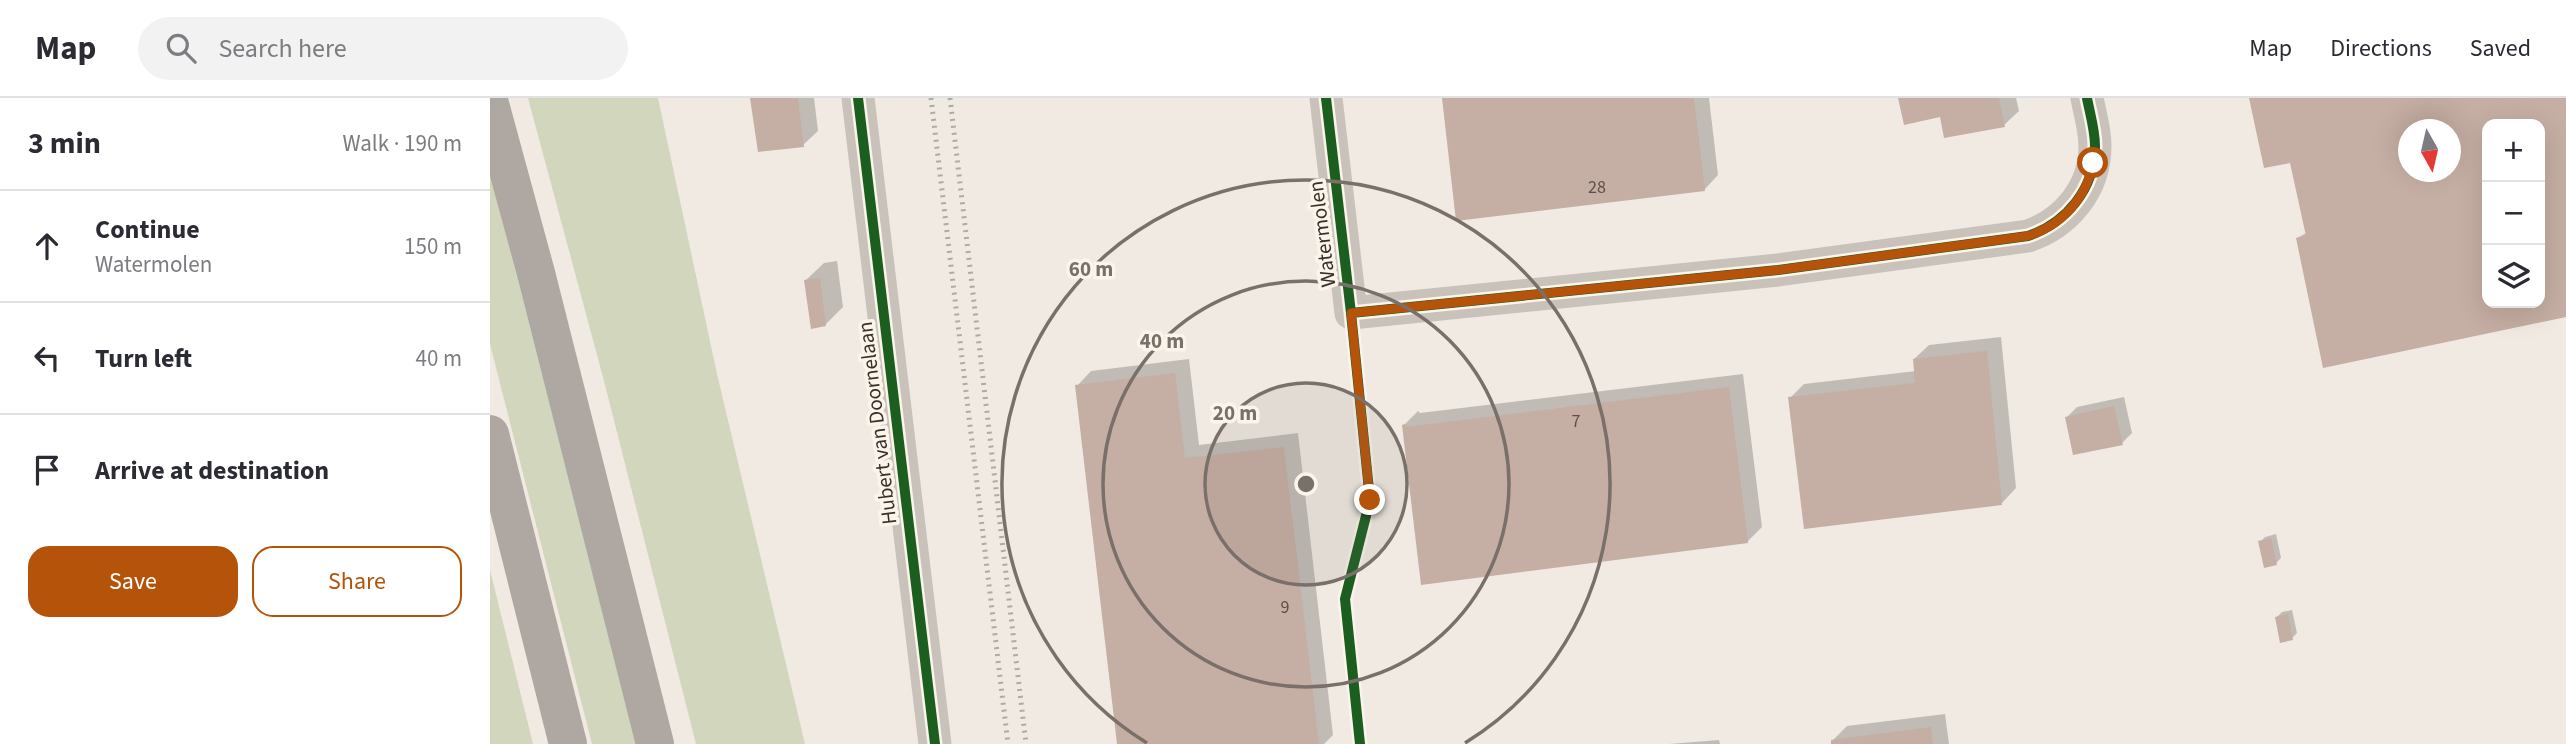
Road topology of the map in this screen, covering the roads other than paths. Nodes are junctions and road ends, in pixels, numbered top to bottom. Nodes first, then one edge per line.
1 (858, 98) edge
2 (1326, 98) edge
3 (2087, 98) edge
4 (490, 104) edge
5 (490, 434) edge
6 (568, 744) edge
7 (655, 744) edge
8 (935, 744) edge

1 - 8 street, Hubert van Doornelaan
2 - 3 street, Watermolen
4 - 7 highway
5 - 6 highway

